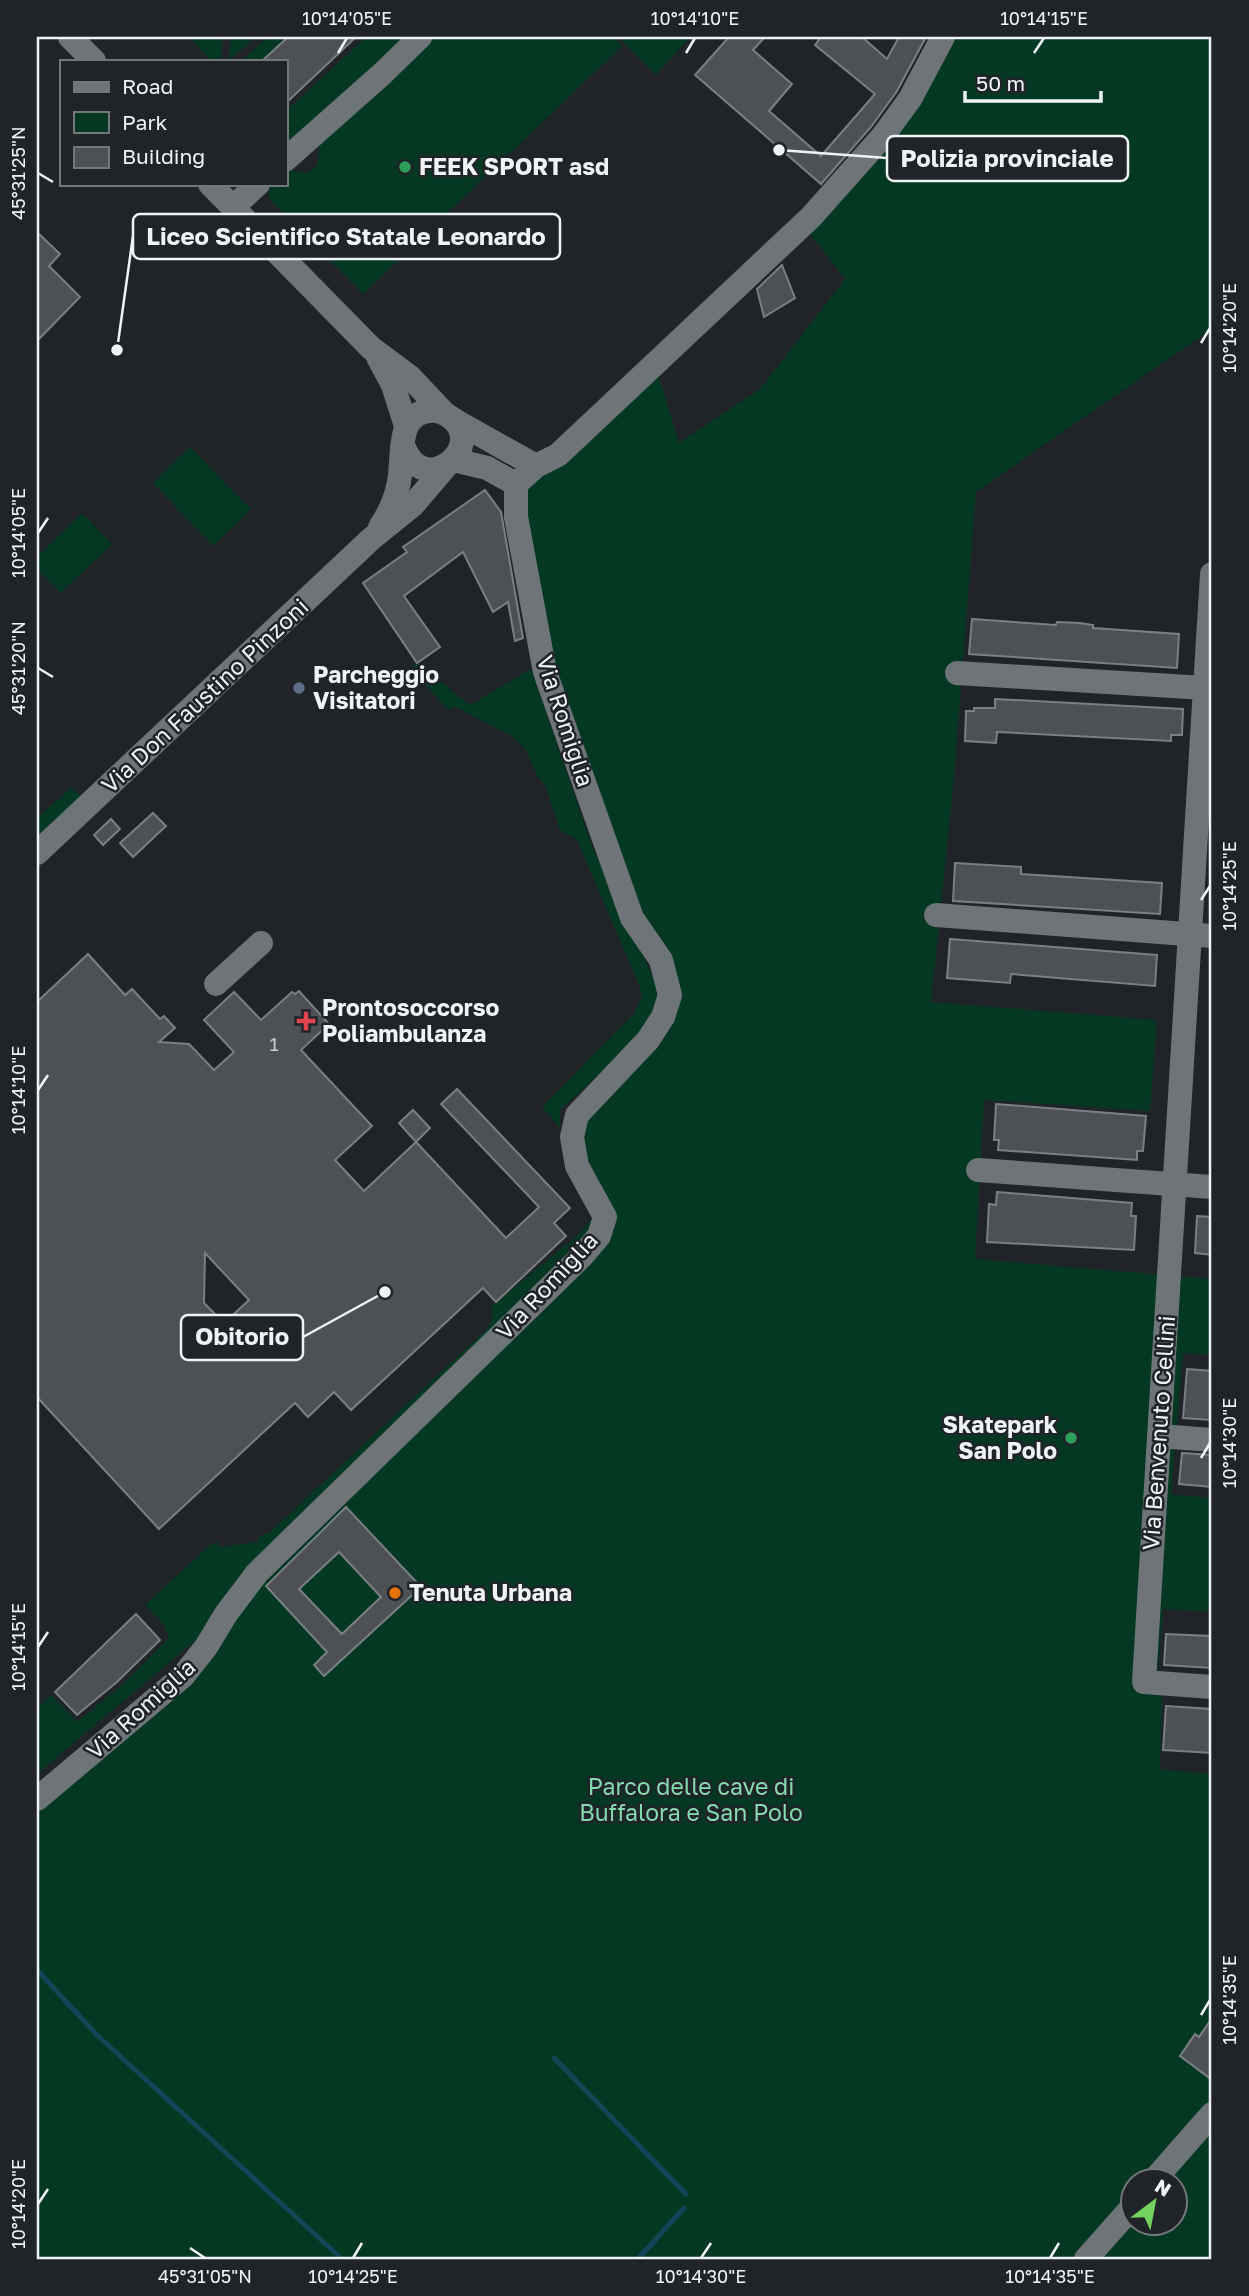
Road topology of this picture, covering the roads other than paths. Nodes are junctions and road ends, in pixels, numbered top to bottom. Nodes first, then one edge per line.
1 (70, 37) edge
2 (420, 37) edge
3 (943, 37) edge
4 (93, 60) edge
5 (287, 158) edge
6 (212, 186) edge
7 (256, 186) edge
8 (233, 206) junction
9 (371, 348) junction
10 (449, 416) junction
11 (405, 436) junction
12 (450, 463) junction
13 (536, 466) junction
14 (516, 484) junction
15 (371, 539) junction
16 (1212, 574) edge
17 (957, 673) dead end
18 (1205, 688) junction
19 (37, 853) edge
20 (936, 915) dead end
21 (1201, 935) edge
22 (261, 943) dead end
23 (216, 984) dead end
24 (978, 1170) dead end
25 (1175, 1185) junction
26 (1212, 1187) edge
27 (1159, 1436) junction
28 (1212, 1440) edge
29 (1212, 1687) edge
30 (37, 1799) edge
31 (1212, 2114) edge
32 (1166, 2166) edge
33 (1120, 2220) edge
34 (1086, 2259) edge

1 - 4 street
2 - 5 street
3 - 13 street
6 - 8 street
7 - 8 street
8 - 9 street
9 - 10 street
9 - 11 street
10 - 11 street
10 - 12 street
10 - 13 street
11 - 12 street
11 - 15 street, Via Don Faustino Pinzoni
12 - 14 street
12 - 15 street, Via Don Faustino Pinzoni
13 - 14 street
14 - 30 street, Via Romiglia
15 - 19 street, Via Don Faustino Pinzoni
16 - 18 street, Via Benvenuto Cellini
17 - 18 street
18 - 21 street, Via Benvenuto Cellini
20 - 21 street
21 - 25 street, Via Benvenuto Cellini
22 - 23 street
24 - 25 street
25 - 26 street
25 - 27 street, Via Benvenuto Cellini
27 - 28 street
27 - 29 street, Via Benvenuto Cellini
31 - 32 street
33 - 34 street

